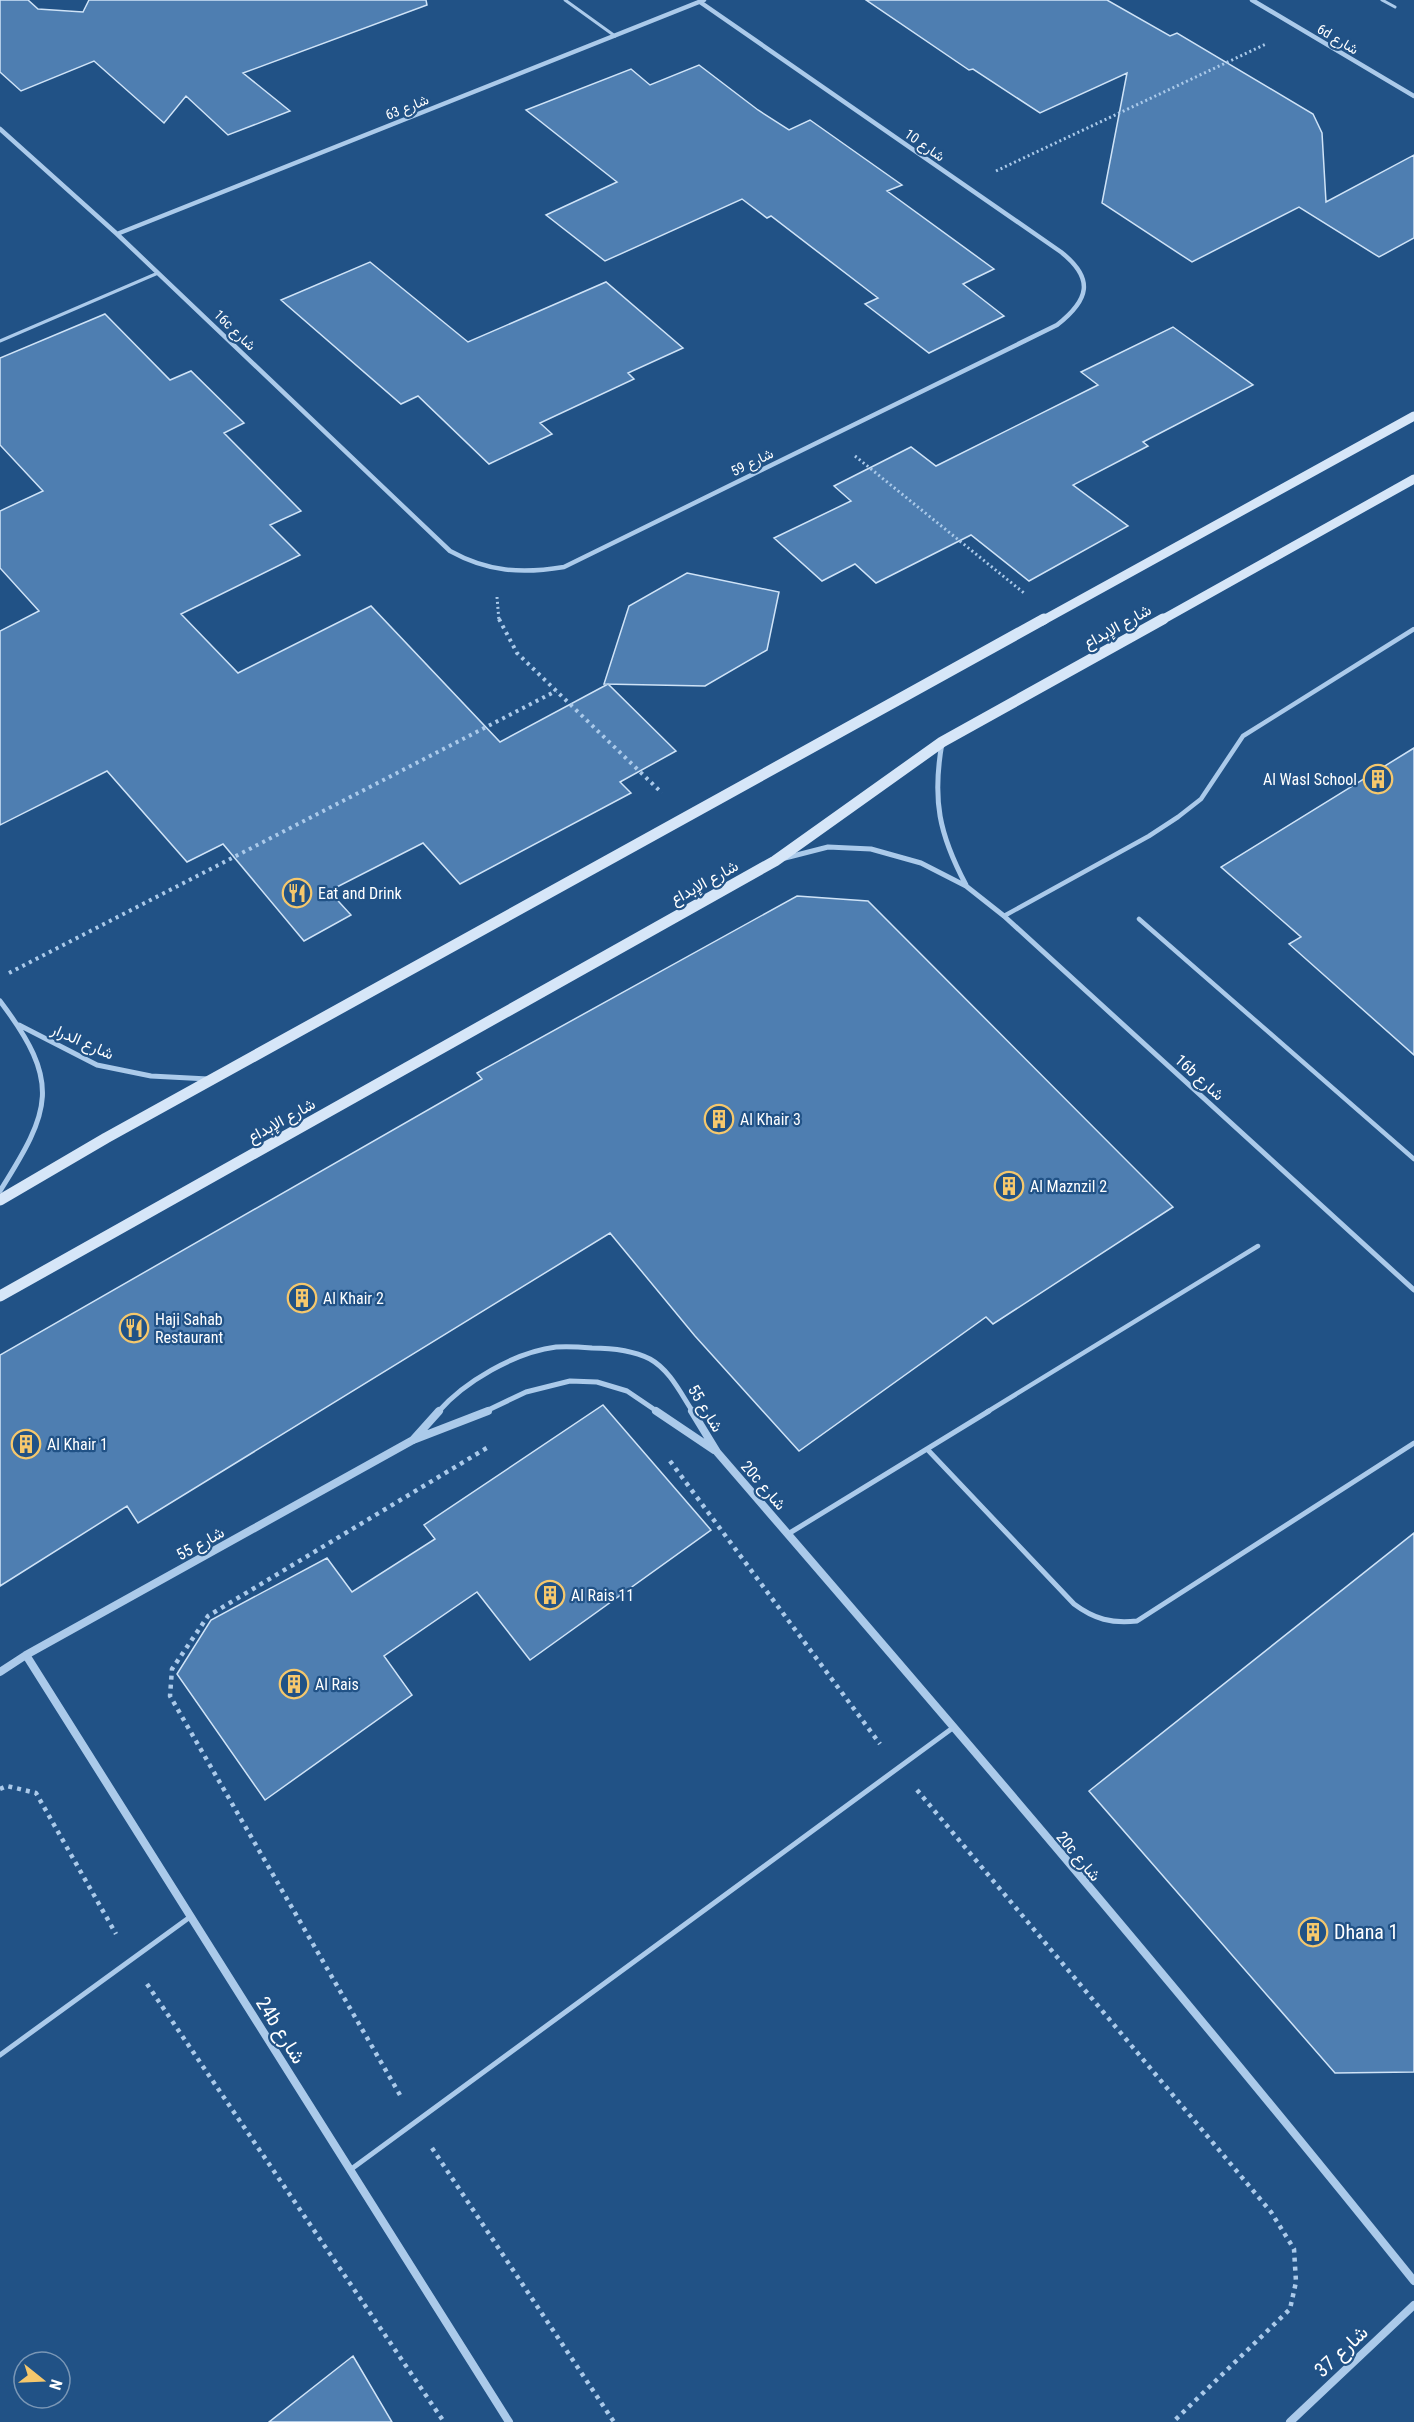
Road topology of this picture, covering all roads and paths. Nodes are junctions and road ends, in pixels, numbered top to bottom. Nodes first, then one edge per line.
1 (565, 0) edge
2 (1252, 0) edge
3 (1382, 0) edge
4 (702, 1) edge
5 (1395, 7) dead end
6 (1300, 28) junction
7 (615, 36) junction
8 (1414, 96) edge
9 (0, 129) edge
10 (966, 186) junction
11 (117, 234) junction
12 (158, 273) junction
13 (1057, 325) joint
14 (0, 341) edge
15 (1414, 416) edge
16 (831, 436) junction
17 (1414, 479) edge
18 (450, 551) joint
19 (502, 572) junction
20 (1053, 616) junction
21 (1414, 629) edge
22 (556, 691) junction
23 (942, 742) junction
24 (686, 816) junction
25 (776, 861) junction
26 (966, 886) junction
27 (1004, 916) junction
28 (1139, 919) dead end
29 (0, 977) edge
30 (0, 1000) edge
31 (18, 1025) junction
32 (212, 1079) junction
33 (1414, 1159) edge
34 (0, 1191) edge
35 (0, 1200) edge
36 (1258, 1246) dead end
37 (1414, 1290) edge
38 (0, 1296) edge
39 (414, 1440) junction
40 (501, 1440) dead end
41 (1414, 1443) edge
42 (927, 1449) junction
43 (717, 1452) junction
44 (667, 1456) dead end
45 (788, 1534) junction
46 (26, 1655) junction
47 (0, 1672) edge
48 (954, 1727) junction
49 (898, 1768) junction
50 (0, 1789) edge
51 (190, 1917) junction
52 (131, 1960) junction
53 (0, 2055) edge
54 (415, 2122) junction
55 (350, 2170) junction
56 (1414, 2282) edge
57 (1414, 2305) edge
58 (444, 2422) edge
59 (509, 2422) edge
60 (614, 2422) edge
61 (1173, 2422) edge
62 (1290, 2422) edge

1 - 7 lane
2 - 6 street, 6d شارع
3 - 5 lane
4 - 7 street, شارع 63
4 - 10 street, شارع 10
6 - 8 street, 6d شارع
6 - 10 path
7 - 11 street, شارع 63
9 - 11 street, 16c شارع
10 - 13 street, شارع 10
11 - 12 street, 16c شارع
12 - 14 lane
12 - 18 street, 16c شارع
13 - 16 street, شارع 59
15 - 20 main road
16 - 19 street, شارع 59
16 - 20 path
17 - 23 main road, شارع الإبداع
18 - 19 street, شارع 59
19 - 22 path
20 - 24 main road
21 - 27 lane
22 - 24 path
22 - 29 path
23 - 25 main road, شارع الإبداع
23 - 26 street, 16b شارع
24 - 32 main road
25 - 26 street, 16b شارع
25 - 38 main road, شارع الإبداع
26 - 27 street, 16b شارع
27 - 37 street, 16b شارع
28 - 33 lane
30 - 31 street, شارع الدرار
31 - 32 street, شارع الدرار
31 - 34 street, شارع الدرار
32 - 35 main road
36 - 42 lane
39 - 43 street, شارع 55
39 - 43 street, شارع 55
39 - 46 street, شارع 55
40 - 54 path
41 - 42 lane
42 - 45 lane
43 - 45 street, 20c شارع
44 - 49 path
45 - 48 street, 20c شارع
46 - 47 street, شارع 55
46 - 51 street, 24b شارع
48 - 49 lane
48 - 56 street, 20c شارع
49 - 54 lane
49 - 61 path
50 - 52 path
51 - 52 lane
51 - 55 street, 24b شارع
52 - 53 lane
52 - 58 path
54 - 55 lane
54 - 60 path
55 - 59 street, 24b شارع
57 - 62 street, شارع 37

